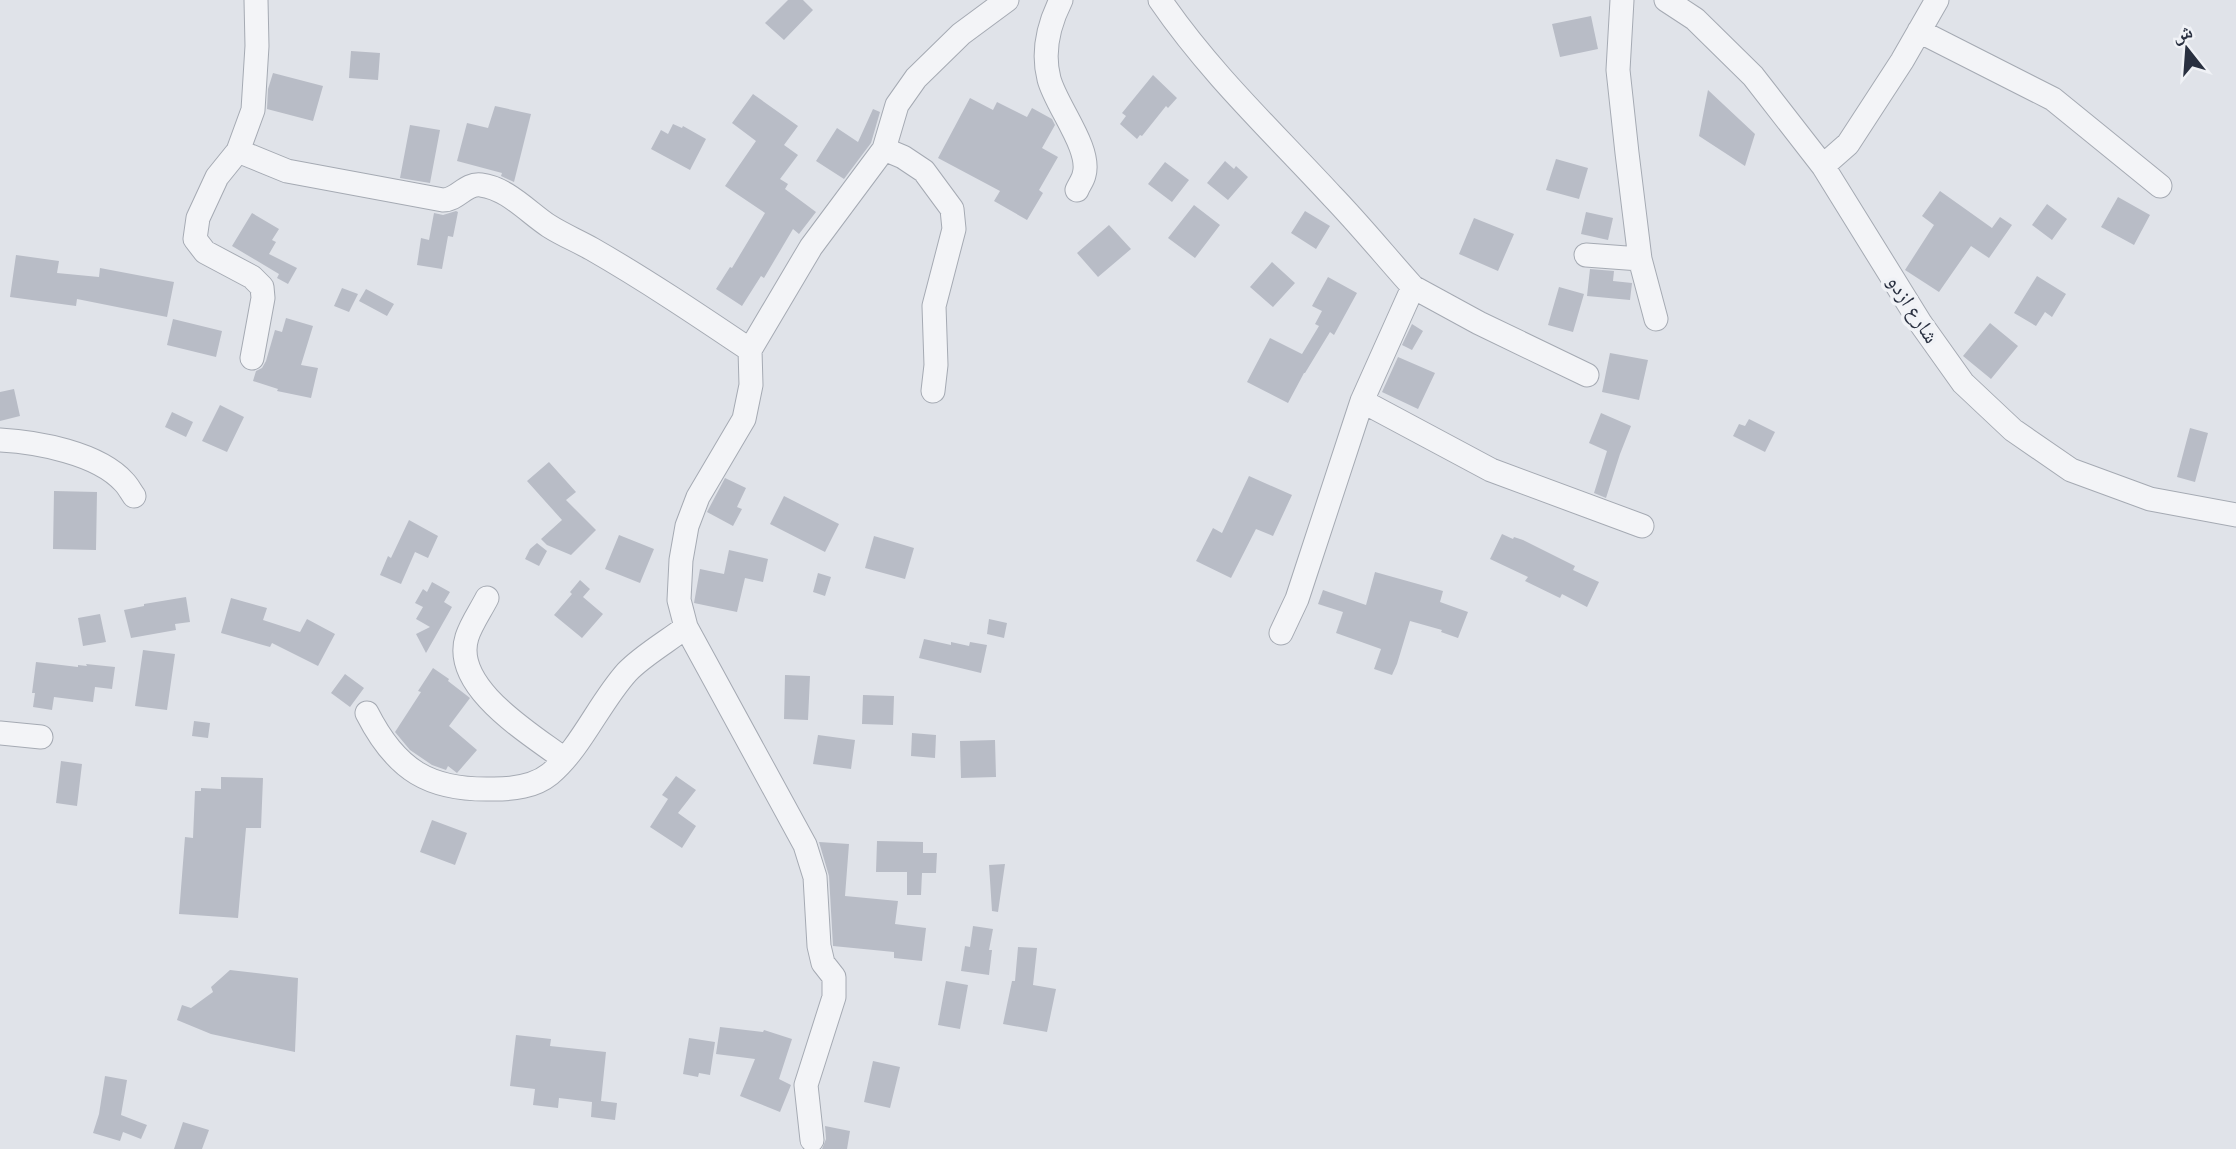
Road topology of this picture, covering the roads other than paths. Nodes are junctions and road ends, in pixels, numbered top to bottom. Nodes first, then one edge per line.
1 (256, 0) edge
2 (1007, 0) edge
3 (1061, 0) edge
4 (1160, 0) edge
5 (1622, 0) edge
6 (1666, 0) edge
7 (1937, 0) edge
8 (1919, 32) junction
9 (884, 149) junction
10 (238, 152) junction
11 (1824, 166) junction
12 (2160, 186) dead end
13 (1077, 190) dead end
14 (1586, 256) dead end
15 (1640, 259) junction
16 (1413, 287) junction
17 (1656, 318) dead end
18 (750, 349) junction
19 (252, 358) dead end
20 (1587, 375) dead end
21 (933, 391) dead end
22 (1362, 401) junction
23 (0, 440) edge
24 (134, 496) dead end
25 (2236, 515) edge
26 (1642, 526) dead end
27 (487, 598) dead end
28 (686, 627) junction
29 (1281, 633) dead end
30 (367, 713) dead end
31 (0, 733) edge
32 (41, 737) dead end
33 (564, 759) junction
34 (812, 1140) dead end

1 - 10 street
2 - 9 street
3 - 13 street
4 - 16 street
5 - 15 street
6 - 11 street, شارع ازدو
7 - 8 street
8 - 11 street
8 - 12 street
9 - 18 street
9 - 21 street
10 - 18 street
10 - 19 street
11 - 25 street, شارع ازدو
14 - 15 street
15 - 17 street
16 - 20 street
16 - 22 street
18 - 28 street
22 - 26 street
22 - 29 street
23 - 24 street
27 - 33 street
28 - 33 street
28 - 34 street
30 - 33 street
31 - 32 street

